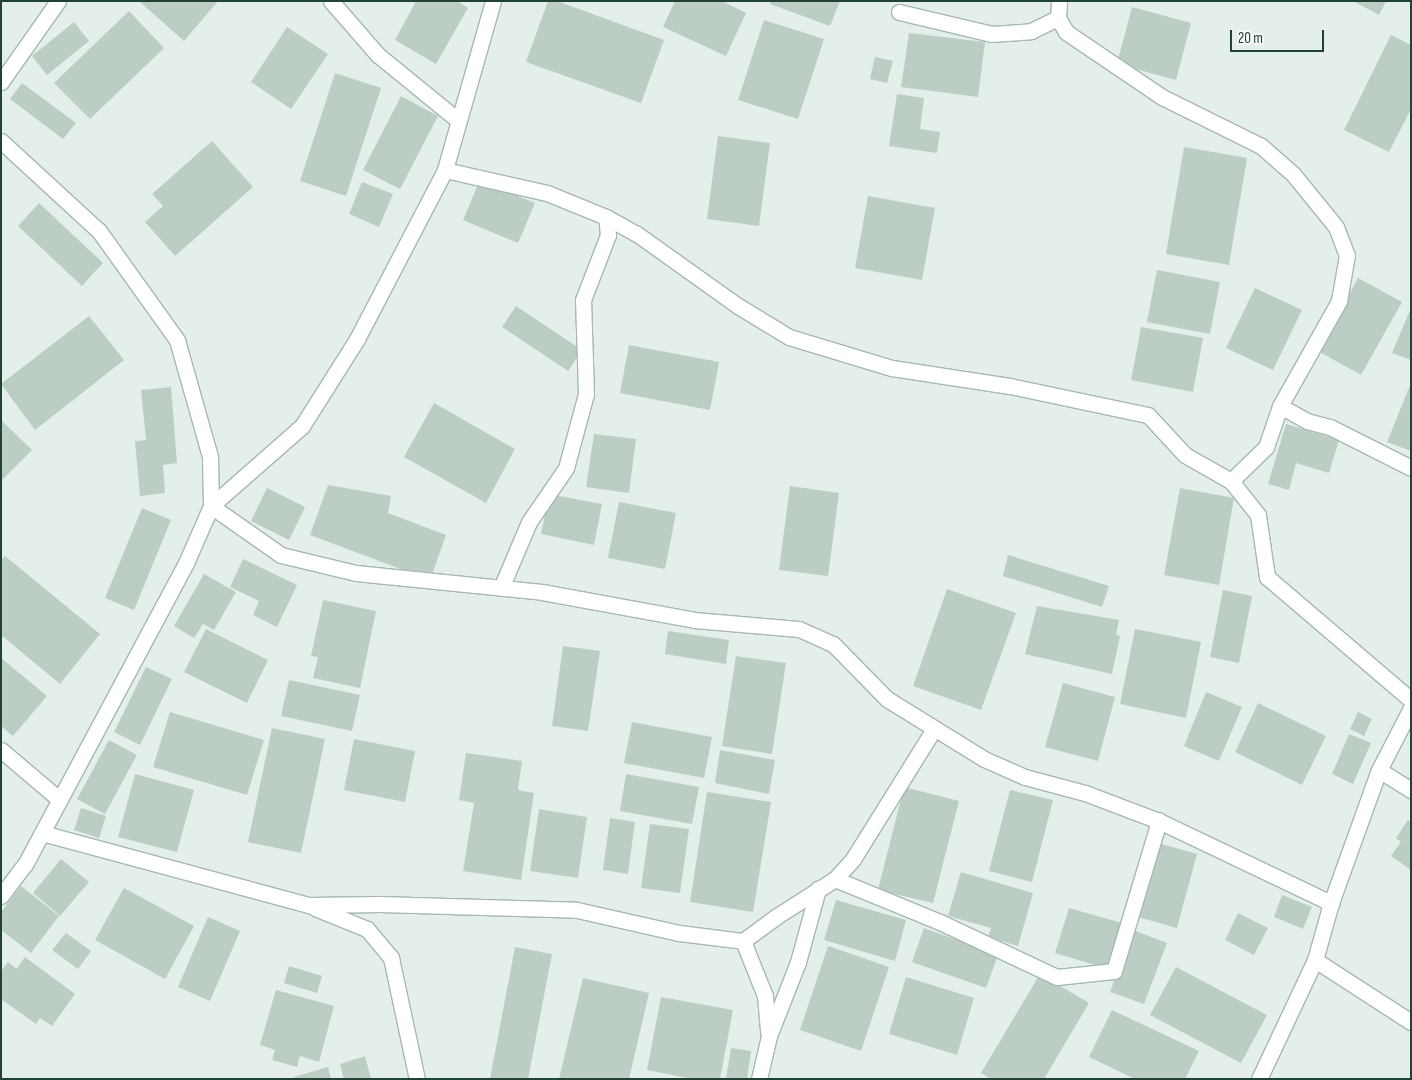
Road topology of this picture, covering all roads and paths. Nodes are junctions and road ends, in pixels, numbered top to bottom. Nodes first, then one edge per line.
1 (58, 1) edge
2 (331, 1) edge
3 (492, 1) edge
4 (1059, 1) edge
5 (899, 12) dead end
6 (1058, 18) junction
7 (1, 82) edge
8 (458, 121) junction
9 (1, 141) edge
10 (445, 170) junction
11 (606, 217) junction
12 (1280, 406) junction
13 (1411, 468) edge
14 (1231, 481) junction
15 (211, 506) junction
16 (501, 588) junction
17 (1411, 700) edge
18 (1411, 708) edge
19 (934, 729) junction
20 (1, 750) edge
21 (1379, 770) junction
22 (1411, 790) edge
23 (60, 800) junction
24 (1159, 821) junction
25 (42, 833) junction
26 (835, 880) junction
27 (818, 889) junction
28 (1, 896) edge
29 (1331, 903) junction
30 (310, 905) junction
31 (744, 941) junction
32 (1315, 960) junction
33 (1411, 1022) edge
34 (769, 1036) junction
35 (417, 1079) edge
36 (759, 1079) edge
37 (1258, 1079) edge

1 - 7 street
2 - 8 street
3 - 8 street
4 - 6 street
5 - 6 street
6 - 12 street
8 - 10 street
9 - 15 street
10 - 11 street
10 - 15 street
11 - 14 street
11 - 16 street
12 - 13 street
12 - 14 street
14 - 17 street
15 - 16 street
15 - 23 street
16 - 19 street
18 - 21 street
19 - 24 street
19 - 26 street
20 - 23 street
21 - 22 street
21 - 29 street
23 - 25 street
24 - 26 street
24 - 29 street
25 - 28 street
25 - 30 street
26 - 27 street
27 - 31 street
27 - 34 street
29 - 32 street
30 - 31 street
30 - 35 street
31 - 34 street
32 - 33 street
32 - 37 street
34 - 36 street

